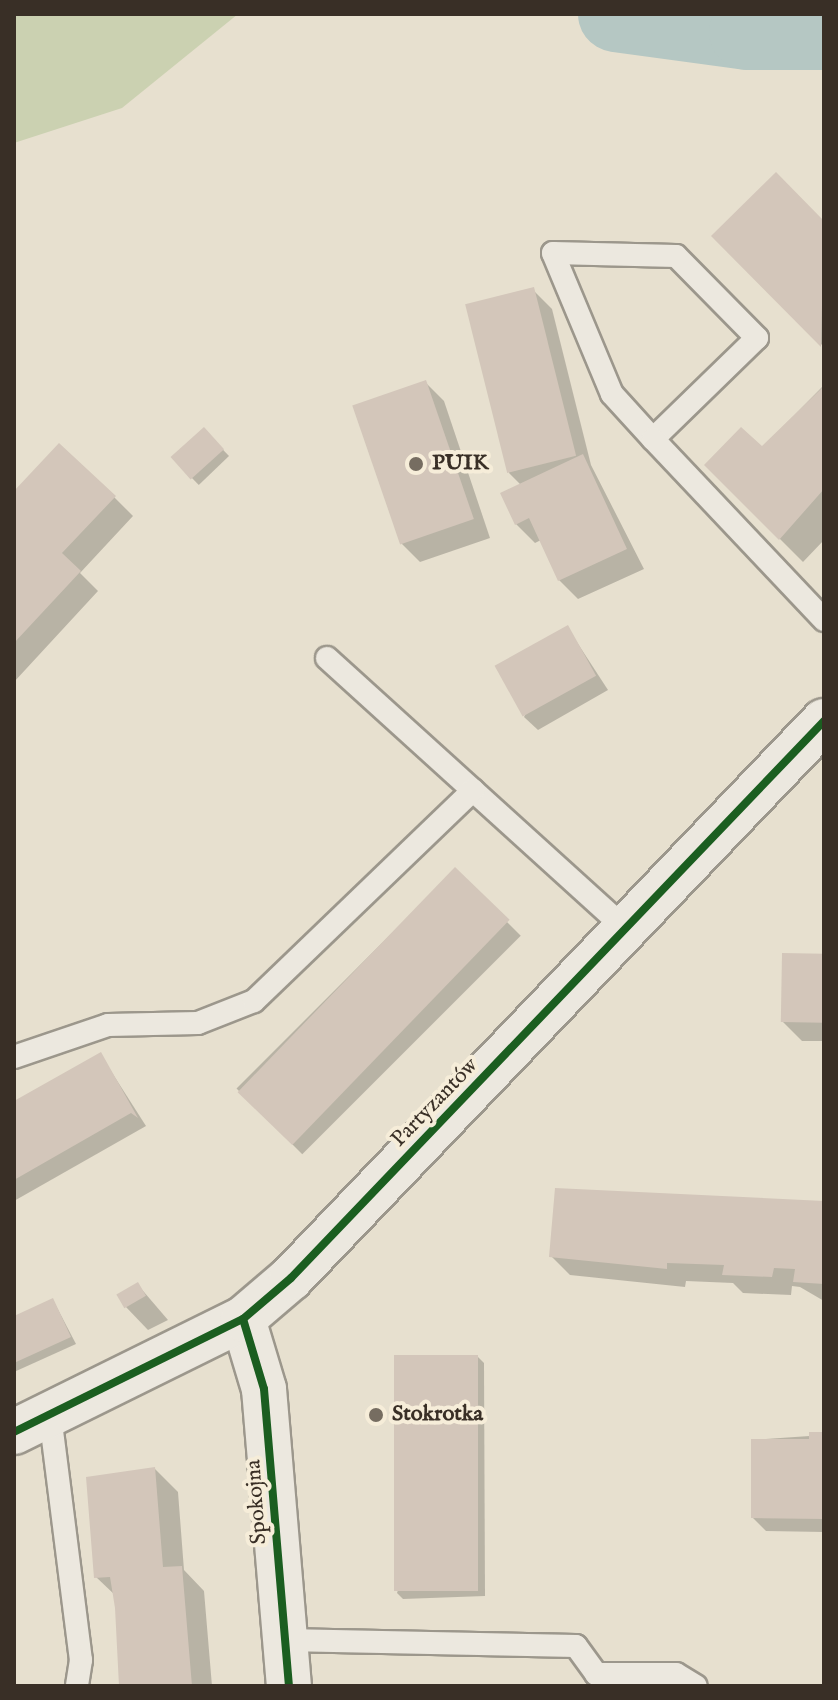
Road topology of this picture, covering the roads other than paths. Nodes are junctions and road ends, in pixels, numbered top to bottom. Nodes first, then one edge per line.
1 (653, 439) junction
2 (824, 620) edge
3 (327, 658) dead end
4 (824, 721) edge
5 (473, 790) junction
6 (626, 929) junction
7 (14, 1057) edge
8 (243, 1319) junction
9 (32, 1424) edge
10 (285, 1640) junction
11 (77, 1686) edge
12 (289, 1686) edge
13 (696, 1686) edge

1 - 1 lane
1 - 2 lane
3 - 5 lane
4 - 6 street, Partyzantów
5 - 6 lane
5 - 7 lane
6 - 8 street, Partyzantów
8 - 9 street, Partyzantów
8 - 10 street, Spokojna
9 - 11 lane
10 - 12 street, Spokojna
10 - 13 lane

